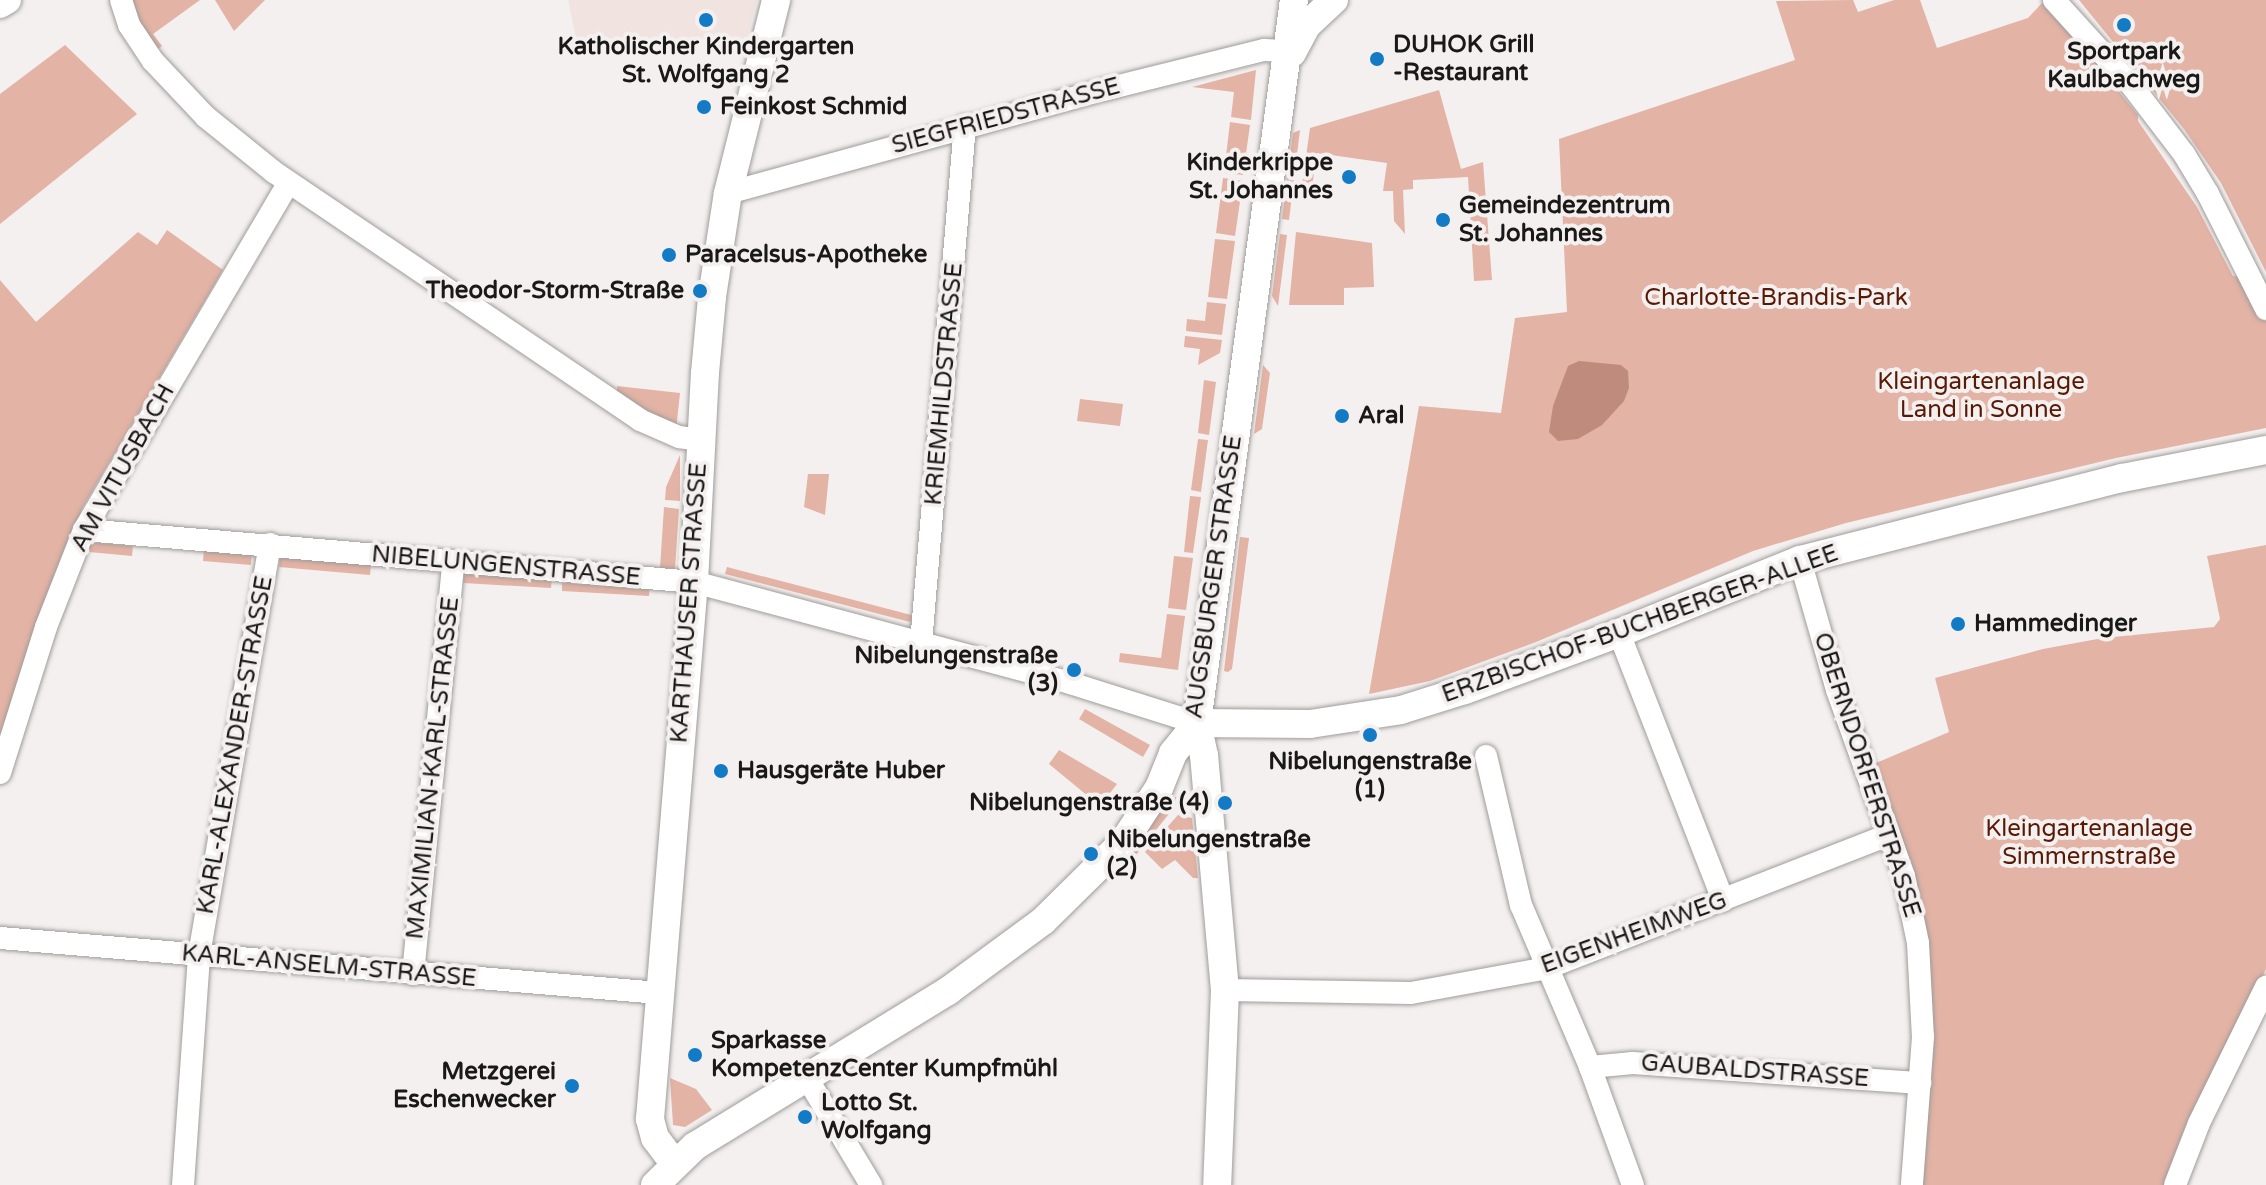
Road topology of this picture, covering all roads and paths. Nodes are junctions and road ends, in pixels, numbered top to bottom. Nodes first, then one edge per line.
1 (7, 0) edge
2 (121, 0) edge
3 (776, 0) edge
4 (1294, 0) edge
5 (1334, 0) edge
6 (2054, 0) edge
7 (0, 4) edge
8 (1284, 63) junction
9 (965, 126) junction
10 (288, 183) junction
11 (728, 193) junction
12 (2266, 309) edge
13 (701, 440) junction
14 (2266, 450) edge
15 (84, 530) junction
16 (270, 544) junction
17 (1800, 560) junction
18 (453, 563) junction
19 (694, 582) junction
20 (1619, 633) junction
21 (921, 643) junction
22 (1197, 723) junction
23 (1486, 756) dead end
24 (0, 773) edge
25 (1159, 788) junction
26 (1207, 792) junction
27 (1889, 835) junction
28 (1723, 900) junction
29 (0, 938) edge
30 (199, 955) junction
31 (1547, 968) junction
32 (413, 974) junction
33 (2266, 987) edge
34 (1225, 990) junction
35 (659, 993) junction
36 (1590, 1067) junction
37 (807, 1078) junction
38 (1920, 1083) junction
39 (674, 1163) junction
40 (183, 1185) edge
41 (655, 1185) edge
42 (871, 1185) edge
43 (1217, 1185) edge
44 (1633, 1185) edge
45 (1912, 1185) edge
46 (2175, 1185) edge

1 - 7 street
2 - 10 street, KARTHAUSER STRASSE
3 - 11 street
4 - 8 street, AUGSBURGER STRASSE
5 - 8 street
6 - 12 street
8 - 9 street, SIEGFRIEDSTRASSE
8 - 22 street, AUGSBURGER STRASSE
9 - 11 street, SIEGFRIEDSTRASSE
9 - 21 street, KRIEMHILDSTRASSE
10 - 13 street, KARTHAUSER STRASSE
10 - 15 street, AM VITUSBACH
11 - 13 street
13 - 19 street, KARTHAUSER STRASSE
14 - 17 street, ERZBISCHOF-BUCHBERGER-ALLEE
15 - 16 street, NIBELUNGENSTRASSE
15 - 24 street, AM VITUSBACH
16 - 18 street, NIBELUNGENSTRASSE
16 - 30 street, KARL-ALEXANDER-STRASSE
17 - 20 street, ERZBISCHOF-BUCHBERGER-ALLEE
17 - 27 street, OBERNDORFERSTRASSE
18 - 19 street, NIBELUNGENSTRASSE
18 - 32 street, MAXIMILIAN-KARL-STRASSE
19 - 21 street, NIBELUNGENSTRASSE
19 - 35 street, KARTHAUSER STRASSE
20 - 22 street, ERZBISCHOF-BUCHBERGER-ALLEE
20 - 28 street
21 - 22 street, NIBELUNGENSTRASSE
22 - 25 street, AUGSBURGER STRASSE
22 - 26 street
23 - 31 street
25 - 26 street
25 - 37 street, AUGSBURGER STRASSE
26 - 34 street
27 - 28 street, EIGENHEIMWEG
27 - 38 street, OBERNDORFERSTRASSE
28 - 31 street, EIGENHEIMWEG
29 - 30 street, KARL-ANSELM-STRASSE
30 - 32 street, KARL-ANSELM-STRASSE
30 - 40 street, KARL-ALEXANDER-STRASSE
31 - 34 street, EIGENHEIMWEG
31 - 36 street
32 - 35 street, KARL-ANSELM-STRASSE
33 - 46 street
34 - 43 street
35 - 39 street, KARTHAUSER STRASSE
36 - 38 street, GAUBALDSTRASSE
36 - 44 street
37 - 39 street, AUGSBURGER STRASSE
37 - 42 street
38 - 45 street, OBERNDORFERSTRASSE
39 - 41 street, AUGSBURGER STRASSE

